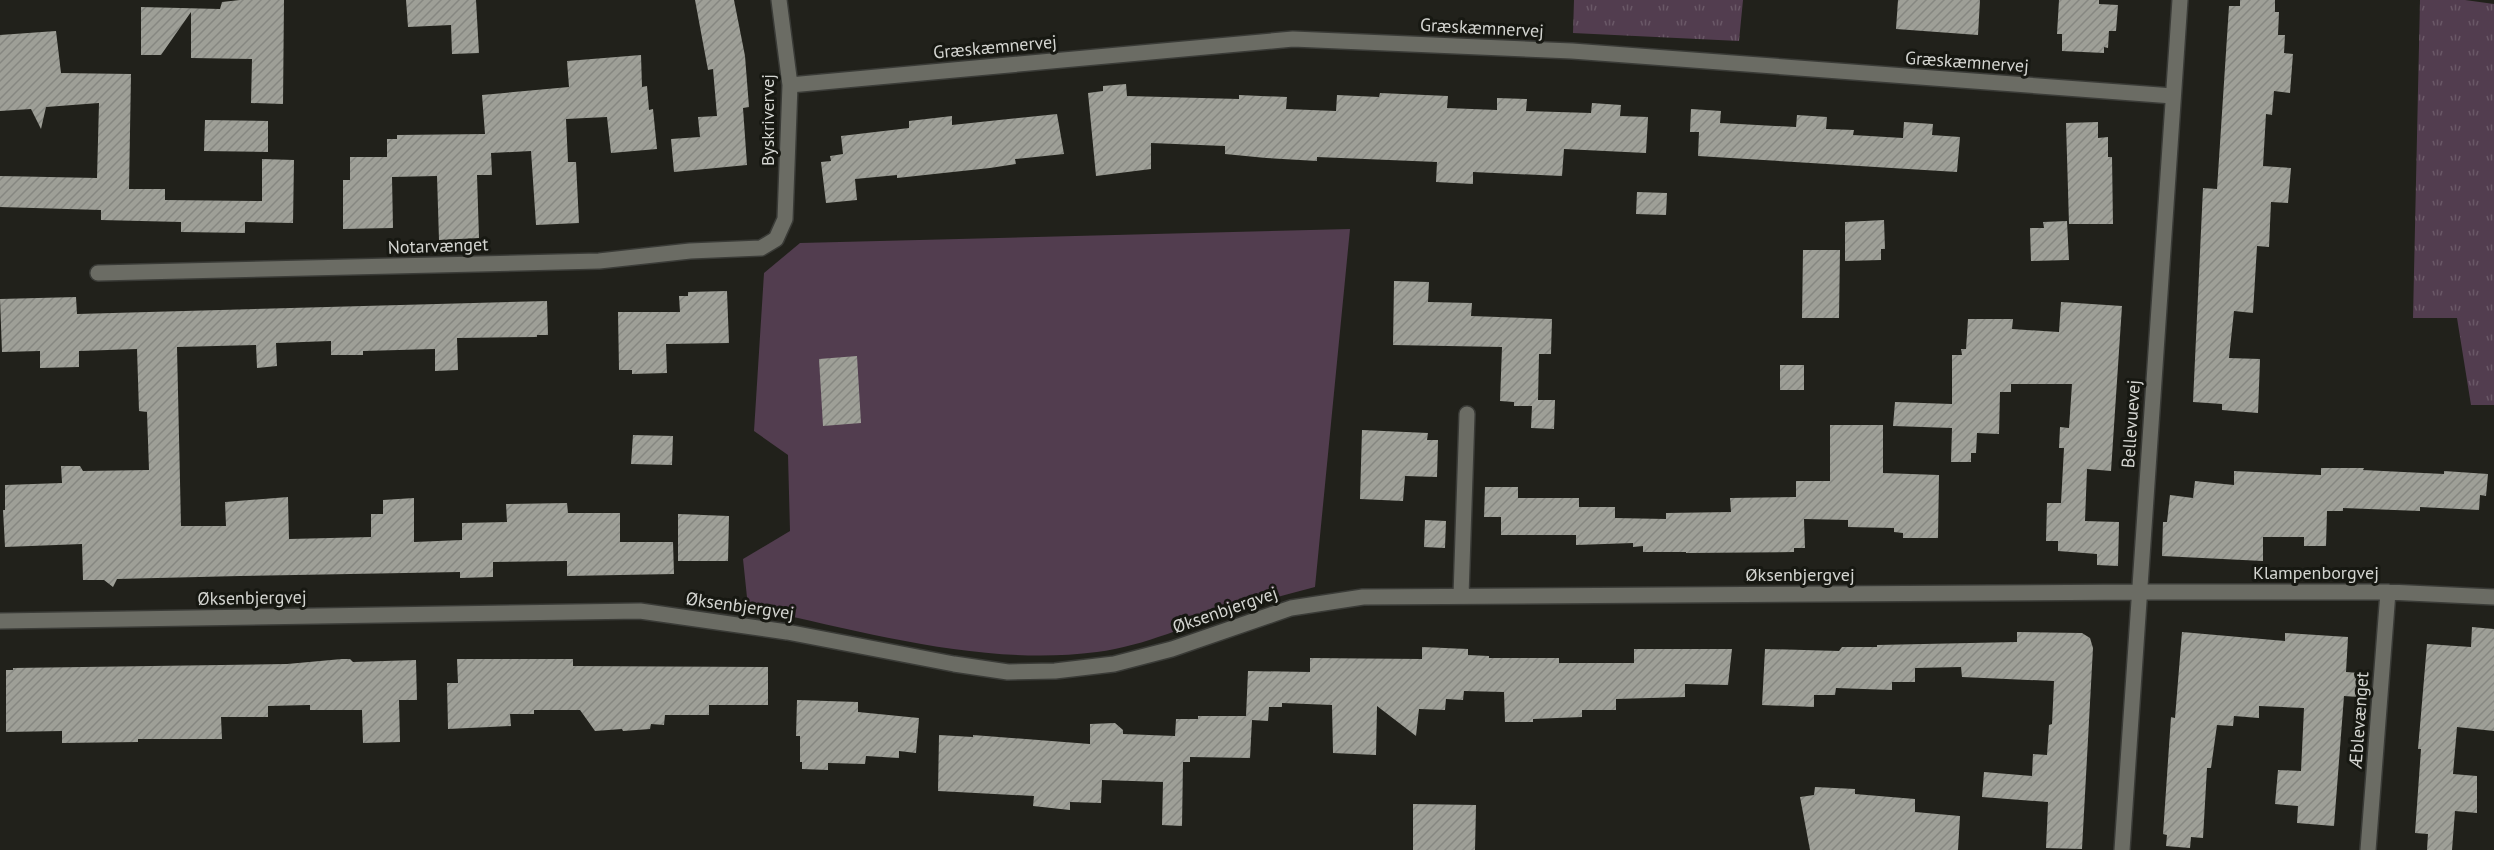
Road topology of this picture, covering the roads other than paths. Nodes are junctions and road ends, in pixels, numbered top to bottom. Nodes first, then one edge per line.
1 (779, 0) edge
2 (2180, 0) edge
3 (790, 85) junction
4 (2173, 96) junction
5 (776, 239) joint
6 (98, 273) dead end
7 (1467, 414) dead end
8 (2139, 592) junction
9 (2388, 592) junction
10 (1461, 597) junction
11 (2494, 597) edge
12 (0, 621) edge
13 (2122, 850) edge
14 (2368, 850) edge

1 - 3 street, Byskrivervej
2 - 4 street, Bellevuevej
3 - 4 street, Græskæmnervej
3 - 5 street, Byskrivervej
4 - 8 street, Bellevuevej
5 - 6 street, Notarvænget
7 - 10 street
8 - 9 street, Klampenborgvej
8 - 10 street, Øksenbjergvej
8 - 13 street, Bellevuevej
9 - 11 street, Klampenborgvej
9 - 14 street, Æblevænget
10 - 12 street, Øksenbjergvej

